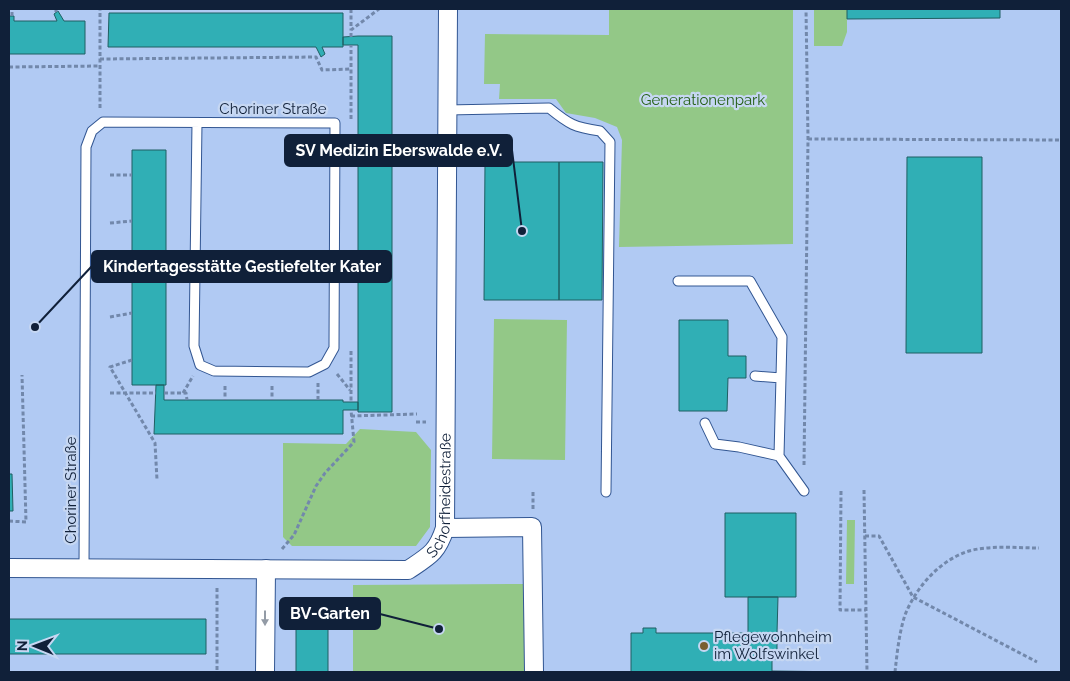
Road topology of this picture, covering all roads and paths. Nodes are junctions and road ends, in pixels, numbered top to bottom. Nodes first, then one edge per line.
1 (12, 9) edge
2 (100, 9) edge
3 (351, 9) edge
4 (379, 9) edge
5 (448, 9) edge
6 (806, 9) edge
7 (12, 16) dead end
8 (351, 30) junction
9 (351, 37) dead end
10 (100, 60) junction
11 (100, 66) junction
12 (9, 67) edge
13 (351, 69) dead end
14 (448, 110) junction
15 (100, 111) dead end
16 (197, 123) junction
17 (808, 139) junction
18 (1061, 140) edge
19 (110, 175) dead end
20 (132, 175) dead end
21 (132, 221) dead end
22 (110, 223) dead end
23 (132, 267) dead end
24 (110, 268) dead end
25 (678, 281) dead end
26 (132, 313) dead end
27 (110, 317) dead end
28 (132, 360) dead end
29 (327, 361) junction
30 (22, 375) dead end
31 (755, 376) dead end
32 (781, 378) junction
33 (350, 391) dead end
34 (110, 393) dead end
35 (124, 393) junction
36 (156, 393) dead end
37 (164, 393) dead end
38 (187, 400) dead end
39 (350, 410) dead end
40 (417, 414) dead end
41 (351, 416) junction
42 (704, 423) dead end
43 (779, 456) junction
44 (157, 480) dead end
45 (864, 490) dead end
46 (804, 491) joint
47 (841, 491) dead end
48 (606, 492) dead end
49 (9, 521) edge
50 (445, 528) junction
51 (865, 536) junction
52 (1039, 548) dead end
53 (9, 568) edge
54 (84, 568) junction
55 (217, 569) junction
56 (266, 569) junction
57 (913, 597) junction
58 (866, 610) junction
59 (1037, 662) dead end
60 (217, 672) edge
61 (265, 672) edge
62 (534, 672) edge
63 (867, 672) edge
64 (895, 672) edge

1 - 7 path
2 - 10 path
3 - 8 path
4 - 8 path
5 - 14 street, Schorfheidestraße
6 - 17 path
8 - 9 path
10 - 11 path
10 - 13 path
11 - 12 path
11 - 15 path
14 - 48 lane
14 - 50 street, Schorfheidestraße
16 - 29 lane
16 - 29 lane, Choriner Straße
16 - 54 lane, Choriner Straße
17 - 18 path
17 - 46 path
19 - 20 path
21 - 22 path
23 - 24 path
25 - 32 lane
26 - 27 path
28 - 35 path
29 - 33 path
30 - 49 path
31 - 32 lane
32 - 43 lane
34 - 35 path
35 - 36 path
35 - 44 path
37 - 38 path
39 - 41 path
40 - 41 path
41 - 56 path
42 - 43 lane
43 - 46 lane
45 - 51 path
47 - 58 path
50 - 56 street, Schorfheidestraße
50 - 62 street
51 - 57 path
51 - 58 path
52 - 57 path
53 - 54 street, Schorfheidestraße
54 - 55 street, Schorfheidestraße
55 - 56 street, Schorfheidestraße
55 - 60 path
56 -> 61 street
57 - 59 path
57 - 64 path
58 - 63 path

